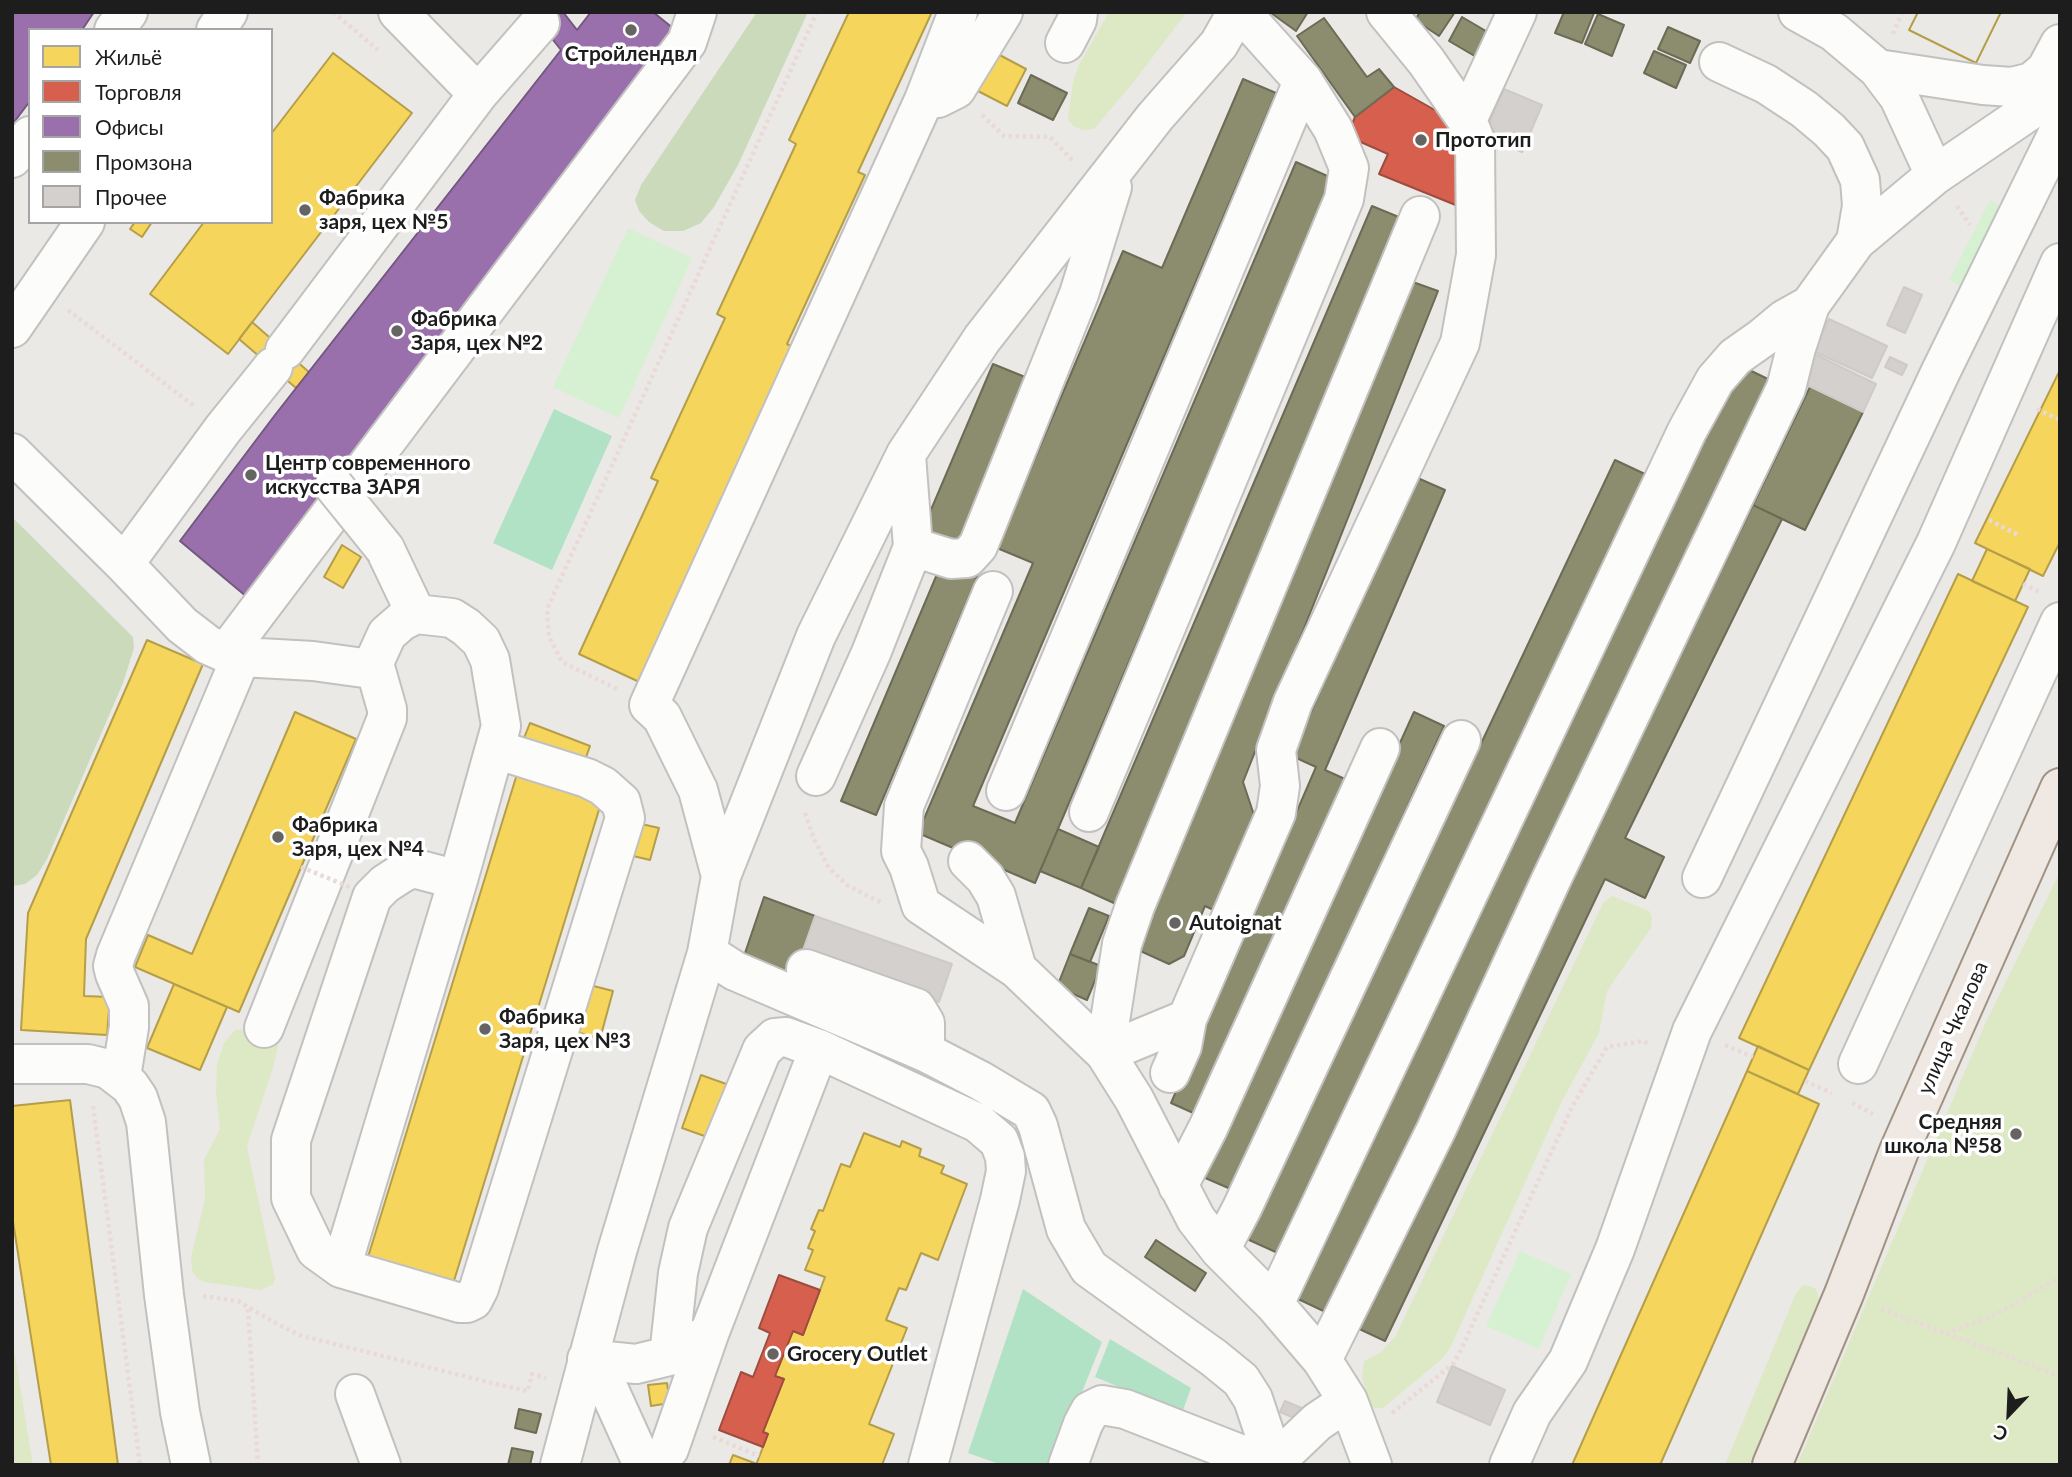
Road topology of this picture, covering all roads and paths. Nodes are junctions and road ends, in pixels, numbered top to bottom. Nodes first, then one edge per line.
1 (128, 12) edge
2 (228, 12) edge
3 (398, 12) edge
4 (697, 12) edge
5 (817, 12) edge
6 (958, 12) edge
7 (1003, 12) edge
8 (1239, 12) edge
9 (1386, 12) edge
10 (1517, 12) edge
11 (1798, 12) edge
12 (540, 23) dead end
13 (116, 28) edge
14 (217, 28) edge
15 (2060, 44) edge
16 (1718, 62) dead end
17 (1878, 69) junction
18 (1303, 81) junction
19 (2060, 90) edge
20 (478, 94) junction
21 (924, 100) junction
22 (1466, 120) junction
23 (2060, 129) edge
24 (1004, 136) dead end
25 (28, 138) edge
26 (12, 158) edge
27 (1935, 175) junction
28 (1109, 179) junction
29 (1420, 216) dead end
30 (84, 224) edge
31 (1856, 241) junction
32 (2060, 263) edge
33 (40, 288) junction
34 (1810, 305) junction
35 (12, 328) edge
36 (2040, 410) dead end
37 (2060, 420) edge
38 (223, 429) junction
39 (12, 453) edge
40 (906, 454) junction
41 (334, 486) dead end
42 (1987, 519) dead end
43 (2020, 536) dead end
44 (913, 547) junction
45 (124, 564) junction
46 (993, 591) dead end
47 (416, 614) junction
48 (2060, 622) edge
49 (233, 655) junction
50 (371, 668) junction
51 (649, 705) junction
52 (1461, 740) dead end
53 (1380, 748) dead end
54 (495, 749) junction
55 (2060, 788) edge
56 (1006, 791) dead end
57 (810, 792) joint
58 (1089, 812) dead end
59 (968, 861) dead end
60 (301, 867) dead end
61 (721, 876) junction
62 (1702, 878) dead end
63 (458, 880) junction
64 (352, 888) dead end
65 (921, 905) junction
66 (707, 953) junction
67 (806, 969) dead end
68 (1017, 969) junction
69 (1187, 1019) junction
70 (264, 1028) dead end
71 (1643, 1041) dead end
72 (819, 1049) junction
73 (925, 1052) junction
74 (1105, 1053) junction
75 (12, 1064) edge
76 (1858, 1064) dead end
77 (104, 1070) junction
78 (1170, 1073) dead end
79 (1805, 1081) dead end
80 (1873, 1114) dead end
81 (1178, 1186) junction
82 (1220, 1250) junction
83 (341, 1268) junction
84 (2060, 1277) edge
85 (216, 1297) dead end
86 (1274, 1304) junction
87 (248, 1308) junction
88 (1881, 1309) dead end
89 (709, 1334) junction
90 (1946, 1334) junction
91 (669, 1356) junction
92 (587, 1359) junction
93 (1322, 1360) junction
94 (532, 1374) dead end
95 (2060, 1376) edge
96 (355, 1394) dead end
97 (1348, 1401) junction
98 (711, 1437) dead end
99 (12, 1443) edge
100 (760, 1456) dead end
101 (1367, 1457) edge
102 (646, 1459) edge
103 (15, 1465) edge
104 (140, 1465) edge
105 (191, 1465) edge
106 (258, 1465) edge
107 (381, 1465) edge
108 (560, 1465) edge
109 (928, 1465) edge
110 (1068, 1465) edge
111 (1270, 1465) edge
112 (1509, 1465) edge
113 (1772, 1465) edge

1 - 13 street
2 - 14 street
3 - 20 street
4 - 49 street
5 - 51 path
6 - 21 street
7 - 21 street
8 - 18 street
8 - 28 street
9 - 22 street
10 - 22 street
11 - 17 street
12 - 20 street
15 - 17 street
16 - 31 street
17 - 27 street
18 - 56 street
18 - 58 street
19 - 27 street
20 - 38 street
21 - 51 street
22 - 69 street
23 - 62 street
24 - 28 path
25 - 26 street
27 - 31 street
28 - 40 street
28 - 44 street
29 - 74 street
30 - 33 street
31 - 34 street
32 - 112 street
33 - 35 street
33 - 38 path
34 - 86 street
34 - 93 street
36 - 37 path
38 - 45 street
39 - 45 street
40 - 44 street
40 - 61 street
41 - 47 street, bridge
42 - 43 path
44 - 57 street
45 - 49 street
46 - 65 street
47 - 50 street
47 - 54 street
48 - 76 street
49 - 50 street
49 - 77 street
50 - 70 street
51 - 61 street
52 - 82 street
53 - 81 street
54 - 63 street
54 - 83 street
55 - 113 main road, улица Чкалова
57 - 65 path
59 - 68 street
60 - 64 path, bridge
61 - 66 street
63 - 83 street
63 - 83 street
65 - 68 street
66 - 73 street
66 - 92 street
67 - 73 street
68 - 74 street
69 - 74 street
69 - 78 street
71 - 101 path
72 - 89 street
72 - 91 street
72 - 109 street
73 - 111 street
74 - 81 street
75 - 77 street
77 - 104 path
77 - 105 street
79 - 80 path
81 - 82 street
82 - 86 street
84 - 90 path
85 - 87 path
86 - 93 street
87 - 94 path
87 - 106 path
88 - 90 path
89 - 91 street
89 - 102 street
90 - 95 path
91 - 92 street
92 - 102 street
92 - 108 street
93 - 97 street
96 - 107 street
97 - 101 street
97 - 111 street
98 - 100 path
99 - 103 path
110 - 111 street

